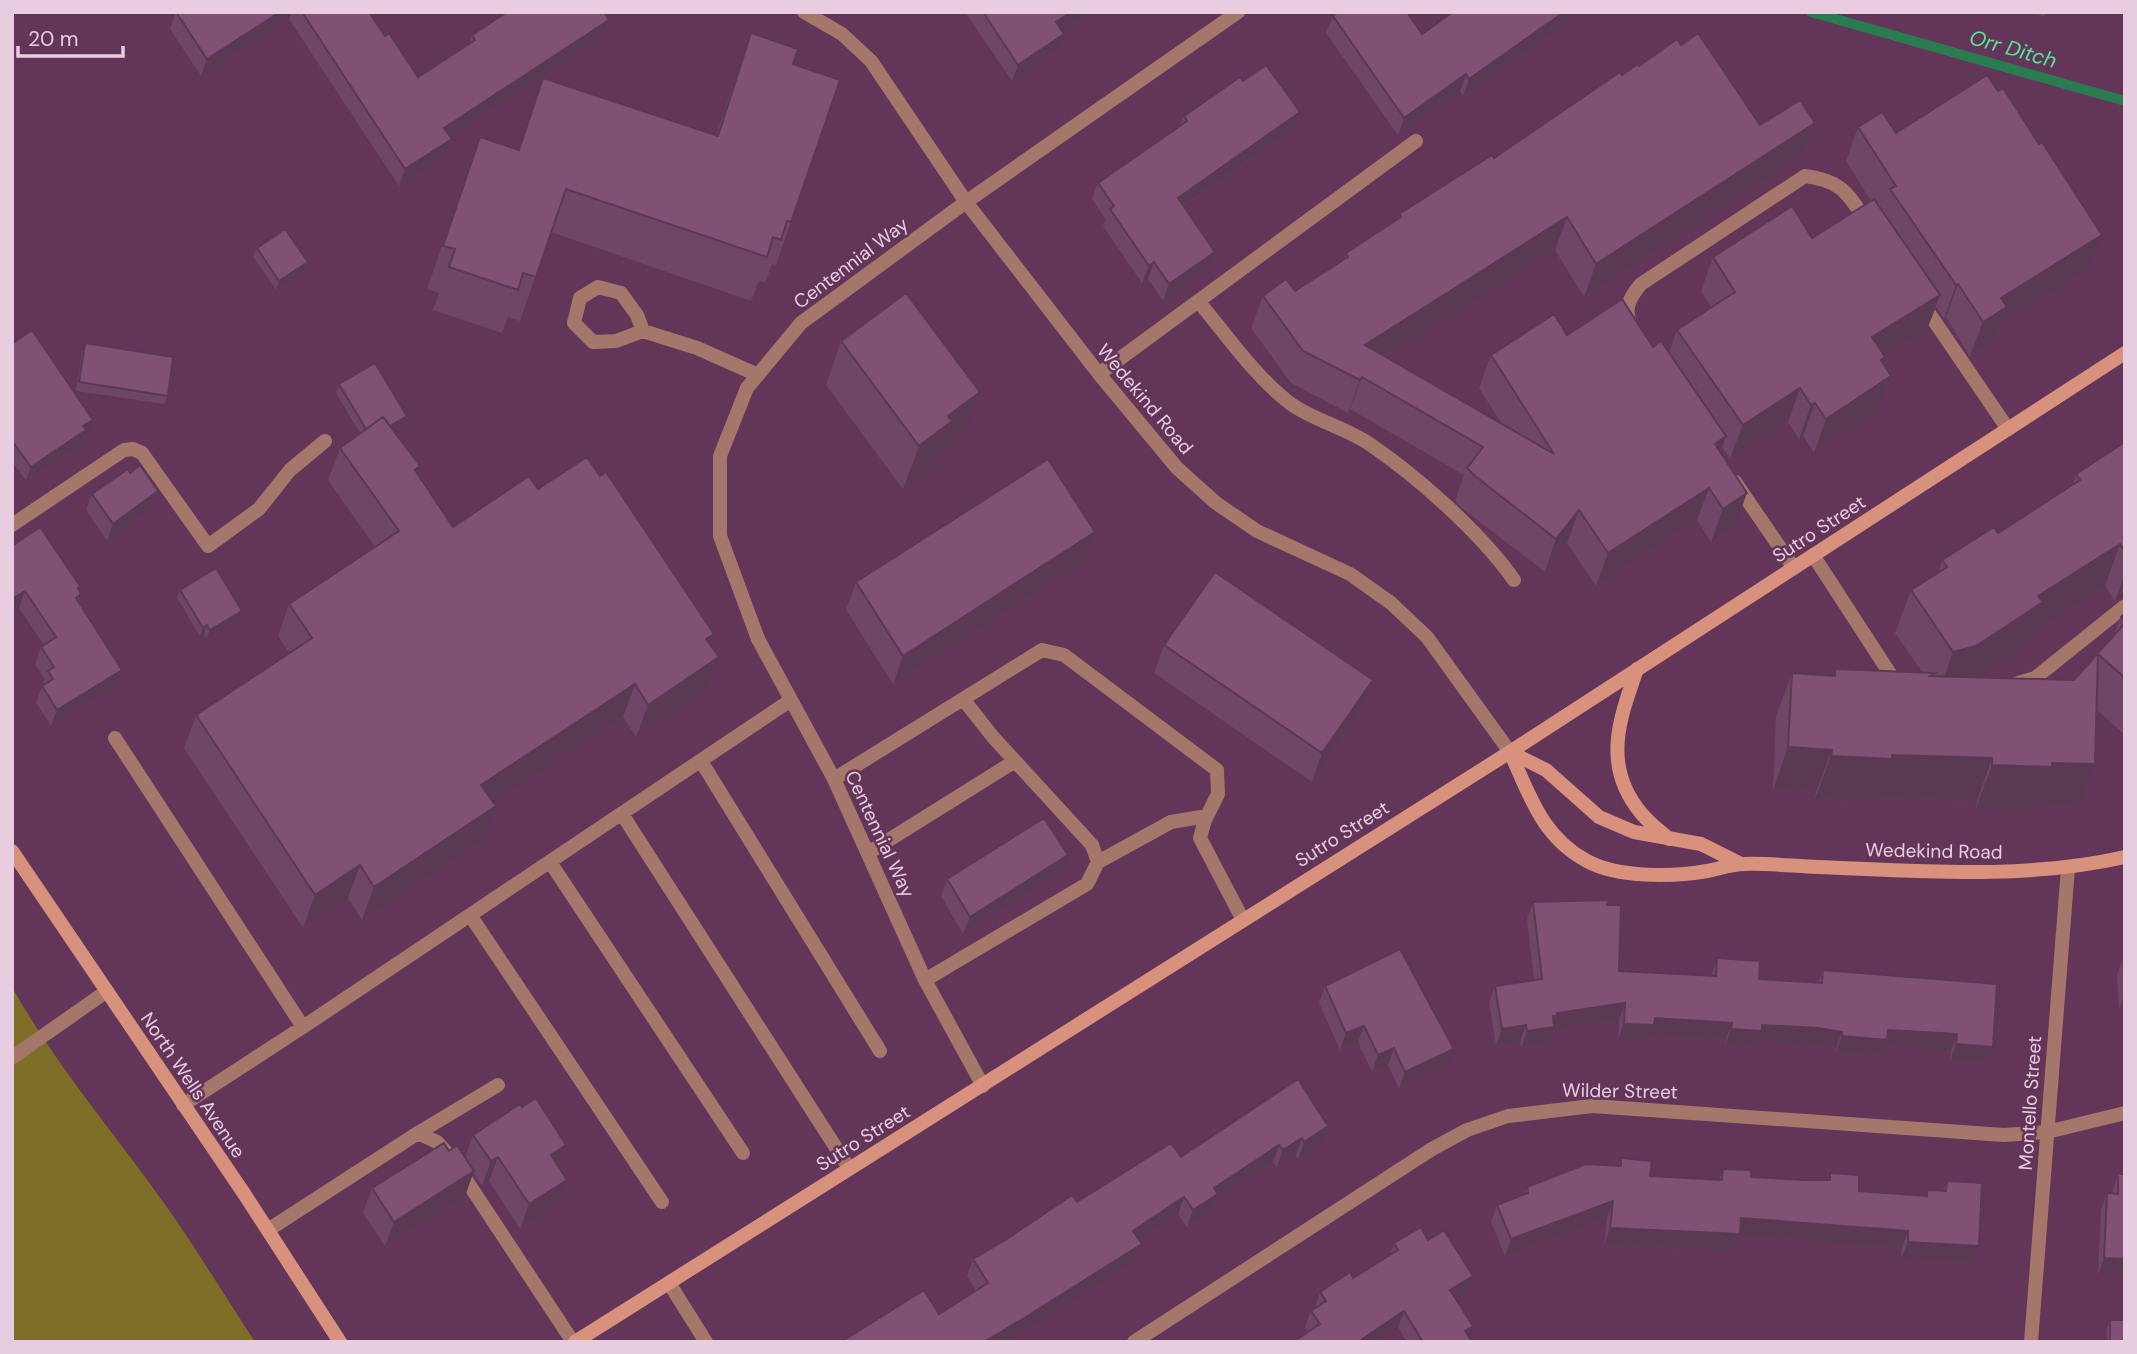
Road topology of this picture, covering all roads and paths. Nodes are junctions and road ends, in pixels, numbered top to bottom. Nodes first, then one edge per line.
1 (804, 12) edge
2 (1238, 12) edge
3 (1416, 141) dead end
4 (965, 202) junction
5 (1875, 234) edge
6 (1914, 291) edge
7 (1198, 301) junction
8 (643, 331) junction
9 (1638, 341) edge
10 (2125, 353) edge
11 (758, 374) junction
12 (1098, 374) junction
13 (2008, 429) junction
14 (324, 441) dead end
15 (1724, 466) edge
16 (12, 525) edge
17 (1813, 555) junction
18 (1794, 568) junction
19 (1514, 580) dead end
20 (2125, 606) edge
21 (1637, 670) junction
22 (1998, 688) edge
23 (962, 699) junction
24 (1912, 699) edge
25 (791, 700) junction
26 (115, 738) dead end
27 (1510, 752) junction
28 (701, 761) junction
29 (1015, 761) junction
30 (834, 779) junction
31 (622, 814) junction
32 (1207, 816) junction
33 (1670, 840) junction
34 (12, 851) edge
35 (868, 853) junction
36 (2125, 857) edge
37 (550, 862) junction
38 (1098, 862) junction
39 (1741, 864) junction
40 (2068, 868) junction
41 (470, 915) junction
42 (1243, 919) junction
43 (925, 980) junction
44 (107, 992) junction
45 (303, 1027) junction
46 (880, 1051) dead end
47 (13, 1057) edge
48 (498, 1085) dead end
49 (983, 1086) junction
50 (183, 1105) junction
51 (2125, 1114) edge
52 (2047, 1132) junction
53 (418, 1133) junction
54 (743, 1153) dead end
55 (849, 1168) junction
56 (662, 1202) dead end
57 (268, 1230) junction
58 (669, 1283) junction
59 (340, 1342) edge
60 (574, 1342) edge
61 (706, 1342) edge
62 (1134, 1342) edge
63 (2031, 1342) edge

1 - 4 street, Wedekind Road
2 - 4 street, Centennial Way
3 - 7 street
4 - 11 street, Centennial Way
4 - 12 street, Wedekind Road
5 - 9 street
6 - 13 street
7 - 12 street
7 - 19 street
8 - 8 street
8 - 11 street
10 - 13 main road, Sutro Street
11 - 25 street, Centennial Way
12 - 27 street, Wedekind Road
13 - 17 main road, Sutro Street
14 - 16 street
15 - 18 street
17 - 18 main road, Sutro Street
17 - 24 street
18 - 21 main road, Sutro Street
20 - 22 street
21 - 27 main road, Sutro Street
21 - 33 main road
23 - 29 street
23 - 30 street
23 - 32 street
25 - 28 street
25 - 30 street, Centennial Way
26 - 45 street
27 - 33 main road, Wedekind Road
27 - 39 main road, Wedekind Road
27 - 42 main road, Sutro Street
28 - 31 street
28 - 46 street
29 - 35 street
29 - 38 street
30 - 35 street, Centennial Way
31 - 37 street
31 - 55 street
32 - 38 street
32 - 42 street
33 - 39 main road, Wedekind Road
34 - 44 main road, North Wells Avenue
35 - 43 street, Centennial Way
36 - 40 main road, Wedekind Road
37 - 41 street
37 - 54 street
38 - 43 street
39 - 40 main road, Wedekind Road
40 - 52 street, Montello Street
41 - 45 street
41 - 56 street
42 - 49 main road, Sutro Street
43 - 49 street, Centennial Way
44 - 47 street
44 - 50 main road, North Wells Avenue
45 - 50 street
48 - 53 street
49 - 55 main road, Sutro Street
50 - 57 main road, North Wells Avenue
51 - 52 street, Wilder Street
52 - 62 street, Wilder Street
52 - 63 street, Montello Street
53 - 57 street
53 - 60 street
55 - 58 main road, Sutro Street
57 - 59 main road, North Wells Avenue
58 - 60 main road, Sutro Street
58 - 61 street

